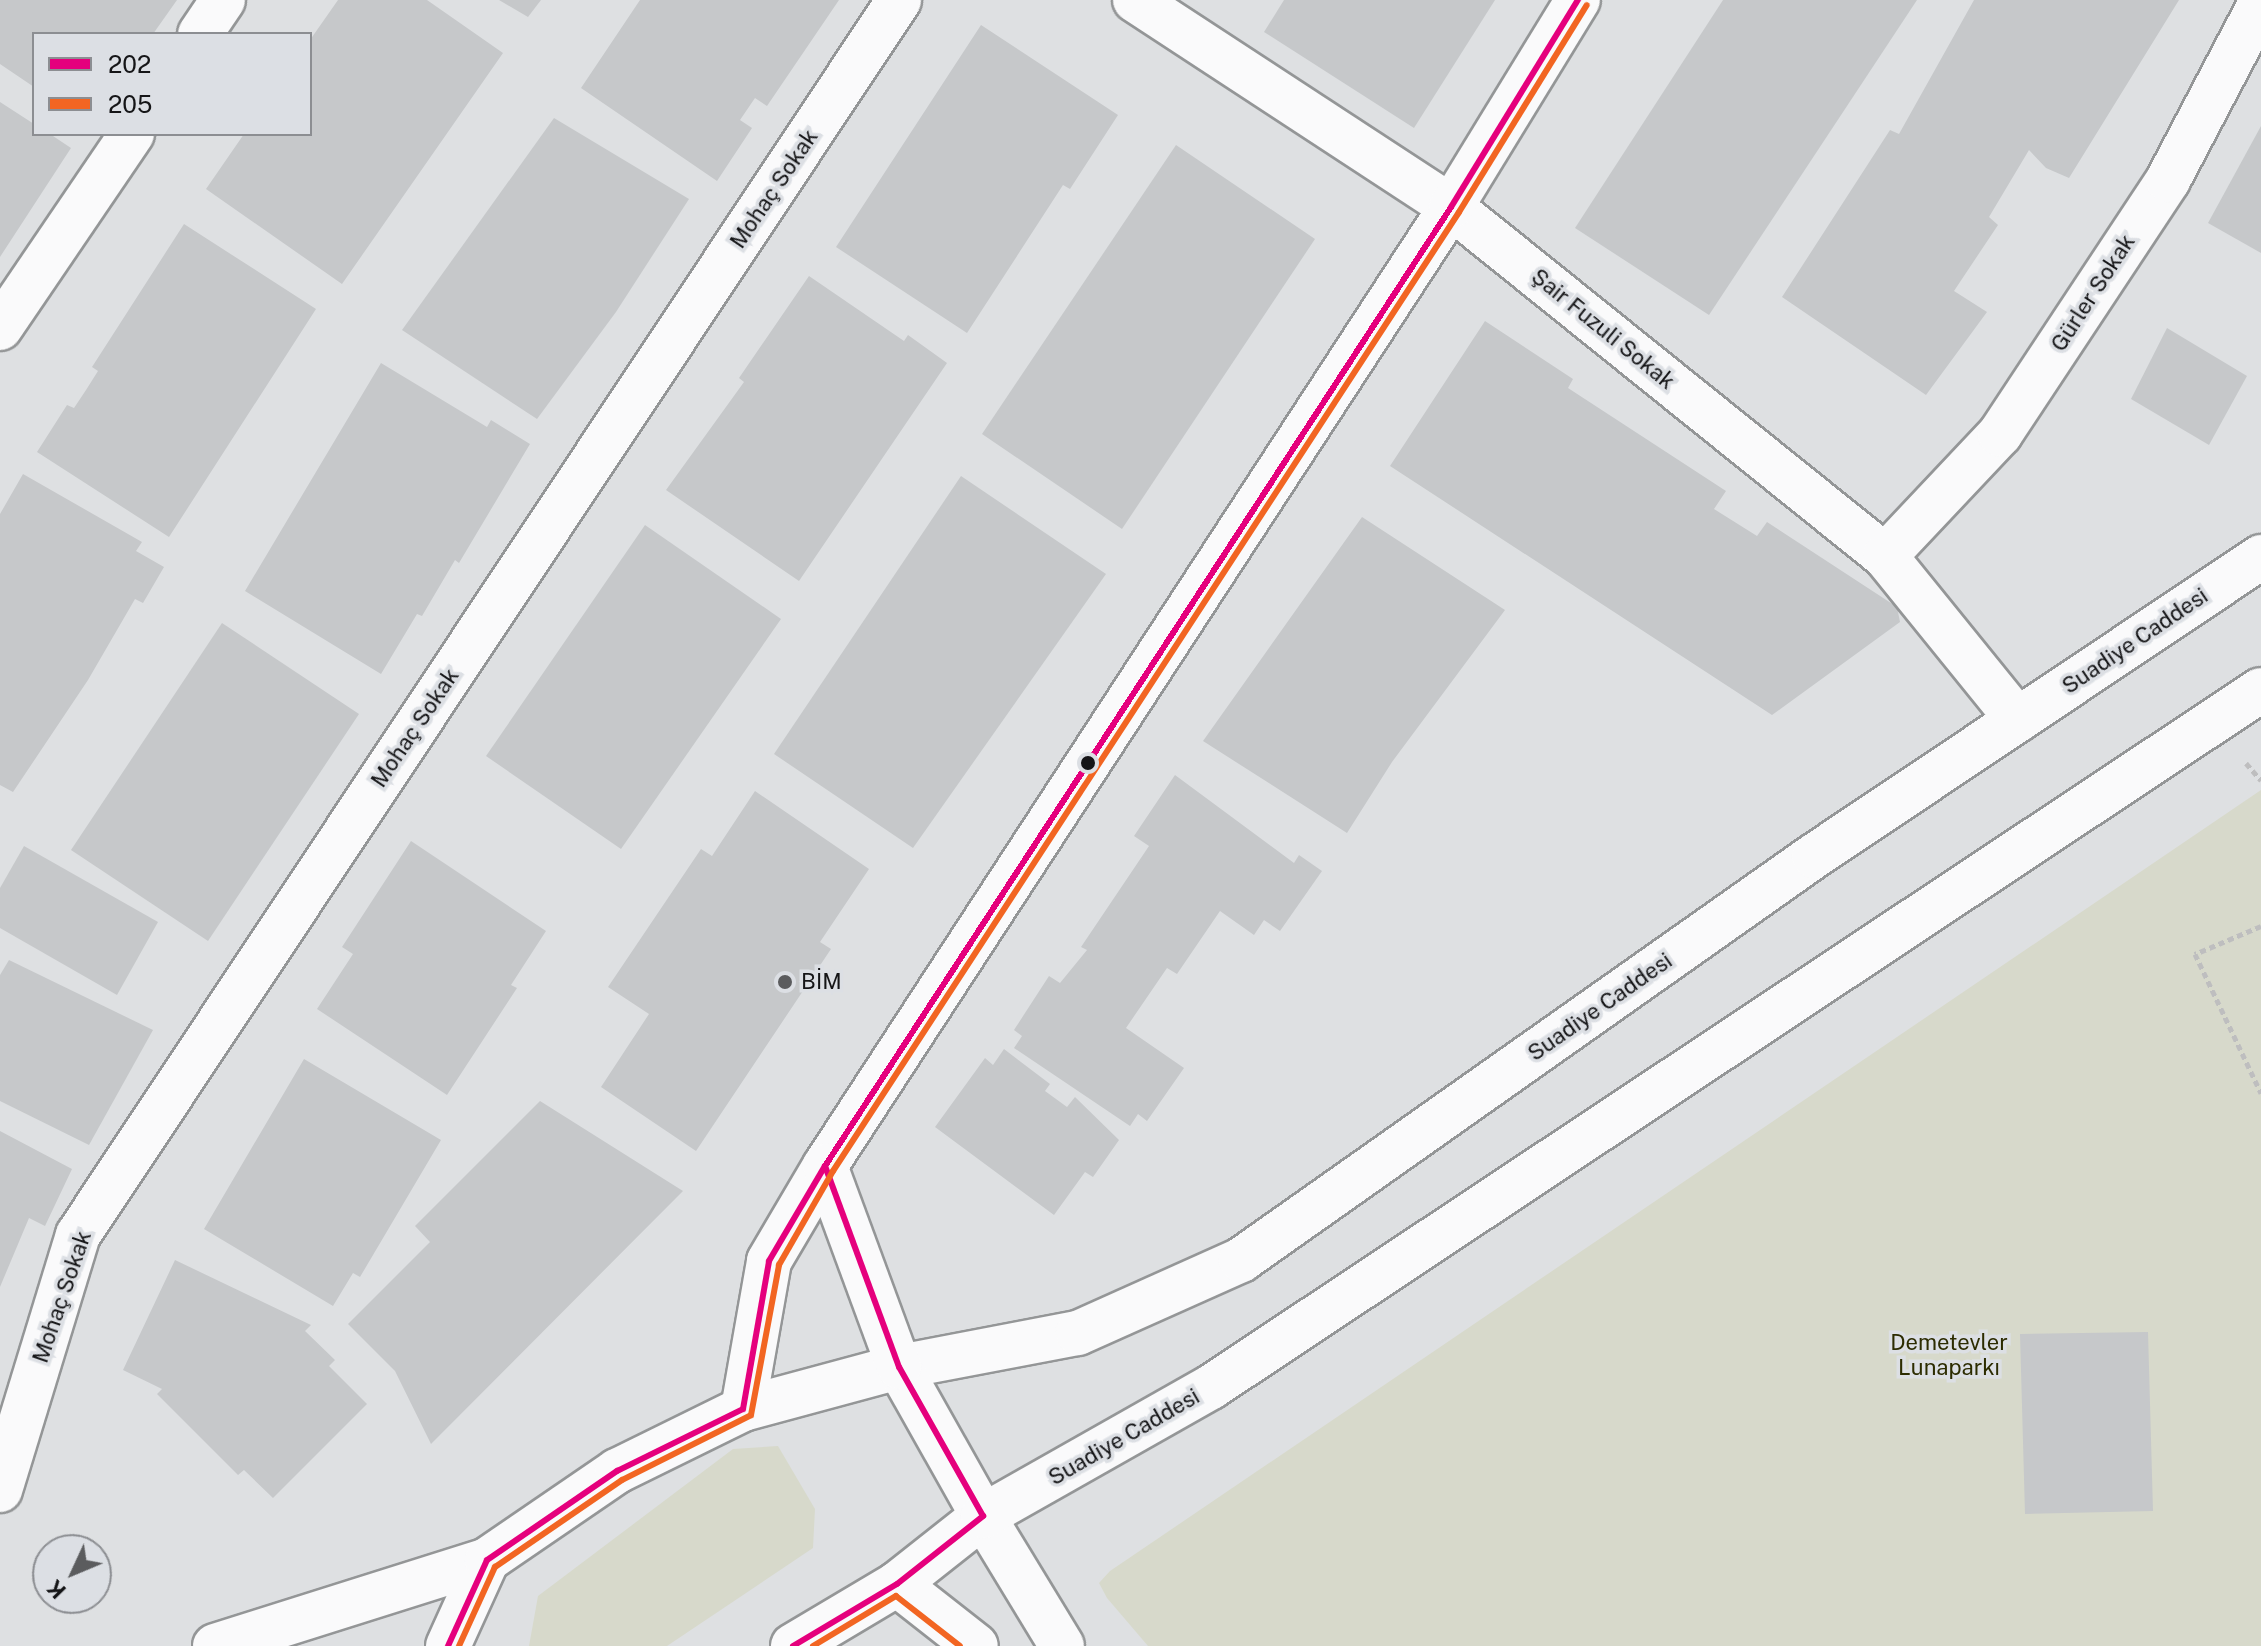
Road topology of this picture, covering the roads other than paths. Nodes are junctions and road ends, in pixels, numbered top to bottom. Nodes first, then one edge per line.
1 (223, 0) edge
2 (899, 0) edge
3 (1135, 0) edge
4 (1578, 0) edge
5 (2261, 3) edge
6 (201, 32) edge
7 (131, 136) edge
8 (1451, 207) junction
9 (0, 328) edge
10 (1885, 556) junction
11 (2261, 557) edge
12 (2261, 690) edge
13 (2018, 720) junction
14 (825, 1166) junction
15 (899, 1367) junction
16 (743, 1409) junction
17 (0, 1490) edge
18 (983, 1516) junction
19 (487, 1560) junction
20 (897, 1584) junction
21 (215, 1646) edge
22 (448, 1646) edge
23 (793, 1646) edge
24 (976, 1646) edge
25 (1062, 1646) edge

1 - 6 street
2 - 17 street, Mohaç Sokak
3 - 8 street, Şair Fuzuli Sokak
4 - 8 street
5 - 10 street, Gürler Sokak
7 - 9 street
8 - 10 street, Şair Fuzuli Sokak
8 - 14 street
10 - 13 street, Şair Fuzuli Sokak
11 - 13 street, Suadiye Caddesi
12 - 18 street, Suadiye Caddesi
13 - 15 street, Suadiye Caddesi
14 - 15 street
14 - 16 street
15 - 16 street, Suadiye Caddesi
15 - 18 street
16 - 19 street, Suadiye Caddesi
18 - 20 street, Suadiye Caddesi
18 - 25 street
19 - 21 street
19 - 22 street
20 - 23 street, Suadiye Caddesi
20 - 24 street

